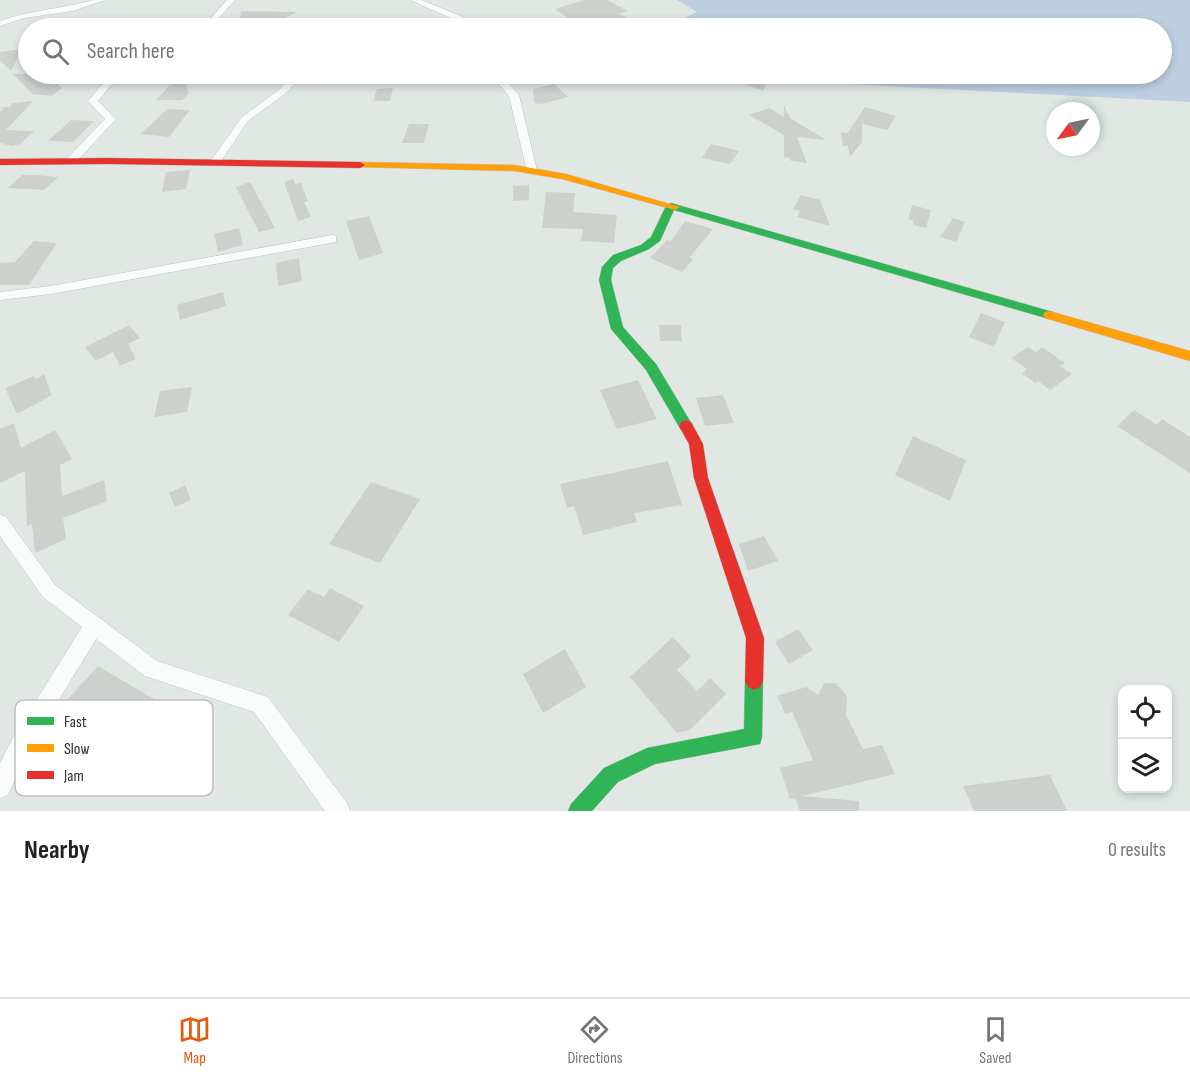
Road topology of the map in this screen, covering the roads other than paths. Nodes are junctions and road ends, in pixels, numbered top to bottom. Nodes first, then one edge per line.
1 (101, 0) edge
2 (231, 0) edge
3 (414, 0) edge
4 (215, 18) edge
5 (458, 18) edge
6 (0, 24) edge
7 (107, 84) edge
8 (289, 84) edge
9 (504, 84) edge
10 (0, 162) edge
11 (70, 162) junction
12 (215, 162) junction
13 (532, 171) junction
14 (671, 206) junction
15 (332, 239) dead end
16 (0, 296) edge
17 (1190, 356) edge
18 (0, 522) edge
19 (94, 625) junction
20 (48, 700) edge
21 (15, 756) edge
22 (0, 787) edge
23 (339, 811) edge
24 (578, 811) edge

1 - 6 street
2 - 4 street
3 - 5 street
7 - 11 street
8 - 12 street
9 - 13 street
10 - 11 street
11 - 12 street
12 - 13 street
13 - 14 street
14 - 17 street
14 - 24 street
15 - 16 street
18 - 19 street
19 - 20 street
19 - 23 street
21 - 22 street

